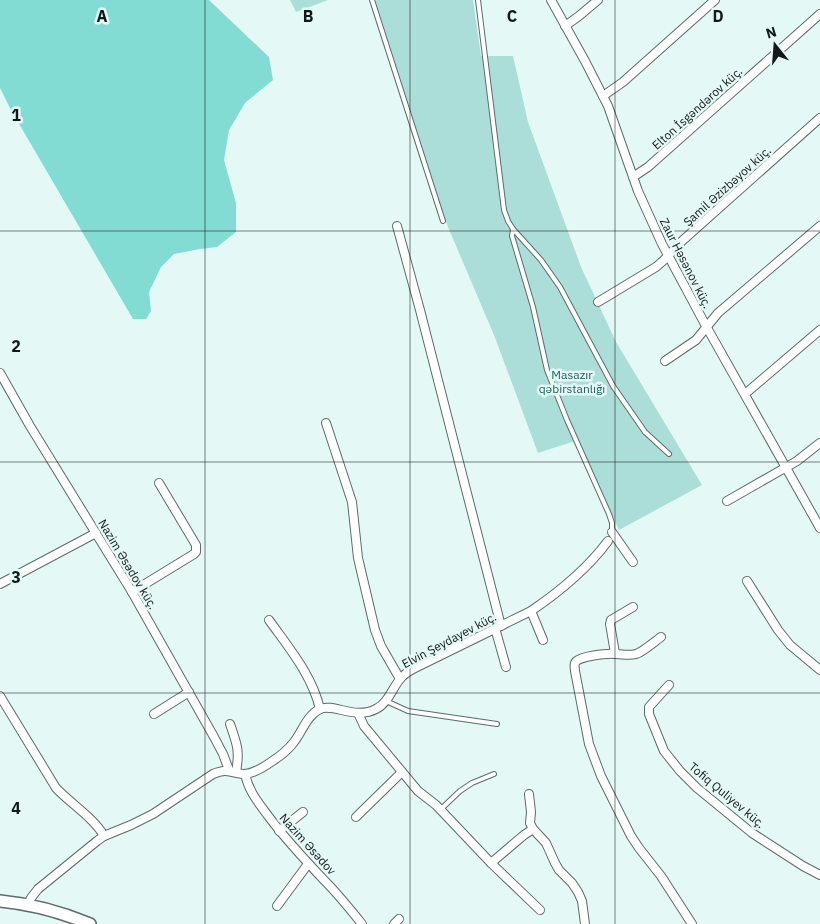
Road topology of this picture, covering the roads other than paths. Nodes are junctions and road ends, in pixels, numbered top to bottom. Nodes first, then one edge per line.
1 (372, 0) edge
2 (478, 0) edge
3 (551, 0) edge
4 (598, 0) edge
5 (715, 0) edge
6 (820, 14) edge
7 (565, 26) junction
8 (603, 96) junction
9 (820, 118) edge
10 (633, 177) junction
11 (443, 221) dead end
12 (396, 226) dead end
13 (820, 226) edge
14 (513, 229) junction
15 (668, 255) junction
16 (598, 302) dead end
17 (706, 326) junction
18 (820, 330) edge
19 (665, 361) dead end
20 (0, 373) edge
21 (745, 394) junction
22 (326, 423) dead end
23 (820, 443) edge
24 (669, 454) dead end
25 (786, 468) junction
26 (159, 483) dead end
27 (727, 501) dead end
28 (820, 528) edge
29 (612, 532) junction
30 (96, 533) junction
31 (608, 541) joint
32 (633, 562) dead end
33 (747, 581) dead end
34 (0, 584) edge
35 (132, 592) junction
36 (633, 607) dead end
37 (531, 611) junction
38 (270, 620) dead end
39 (498, 627) junction
40 (661, 636) dead end
41 (542, 640) dead end
42 (615, 654) junction
43 (506, 667) dead end
44 (820, 670) edge
45 (400, 679) junction
46 (669, 685) dead end
47 (189, 692) junction
48 (0, 696) edge
49 (386, 701) junction
50 (320, 709) junction
51 (358, 713) junction
52 (154, 714) dead end
53 (230, 724) dead end
54 (497, 724) dead end
55 (233, 771) junction
56 (402, 772) junction
57 (245, 774) junction
58 (494, 774) dead end
59 (528, 794) dead end
60 (440, 810) junction
61 (303, 812) dead end
62 (356, 817) dead end
63 (533, 829) junction
64 (279, 831) junction
65 (104, 836) junction
66 (491, 863) junction
67 (308, 864) junction
68 (820, 875) edge
69 (0, 901) edge
70 (28, 905) junction
71 (277, 906) dead end
72 (540, 910) dead end
73 (90, 924) edge
74 (362, 924) edge
75 (585, 924) edge
76 (692, 924) edge

1 - 11 lane
2 - 14 lane
3 - 7 street, Zaur Həsənov küç.
4 - 7 street
5 - 8 street
6 - 10 street, Elton İsgəndərov küç.
7 - 8 street, Zaur Həsənov küç.
8 - 10 street, Zaur Həsənov küç.
9 - 15 street, Şamil Əzizbəyov küç.
10 - 15 street, Zaur Həsənov küç.
12 - 39 street
13 - 17 street
14 - 24 lane
14 - 29 lane
15 - 16 street, Şamil Əzizbəyov küç.
15 - 17 street, Zaur Həsənov küç.
17 - 19 street
17 - 21 street, Zaur Həsənov küç.
18 - 21 street
20 - 30 street, Nazim Əsədov küç.
21 - 25 street, Zaur Həsənov küç.
22 - 45 street
23 - 25 street
25 - 27 street
25 - 28 street, Zaur Həsənov küç.
26 - 35 street
29 - 31 lane
29 - 32 street
30 - 34 street
30 - 35 street, Nazim Əsədov küç.
31 - 37 street, Elvin Şeydayev küç.
33 - 44 street
35 - 47 street, Nazim Əsədov küç.
36 - 42 street
37 - 39 street, Elvin Şeydayev küç.
37 - 41 street
38 - 50 street
39 - 43 street
39 - 45 street, Elvin Şeydayev küç.
40 - 42 street
42 - 76 street
45 - 49 street, Elvin Şeydayev küç.
46 - 68 street, Tofiq Quliyev küç.
47 - 52 street
47 - 55 street, Nazim Əsədov küç.
48 - 65 street
49 - 51 street
49 - 54 lane
50 - 51 street
50 - 57 street
51 - 56 street
53 - 55 street
55 - 57 street
55 - 65 street
56 - 60 street
56 - 62 street
57 - 64 street, Nazim Əsədov
58 - 60 lane
59 - 63 street
60 - 66 street
61 - 64 street
63 - 66 street
63 - 75 street
64 - 67 street, Nazim Əsədov
65 - 70 street
66 - 72 street
67 - 71 street
67 - 74 street, Nazim Əsədov
69 - 70 street
70 - 73 street

